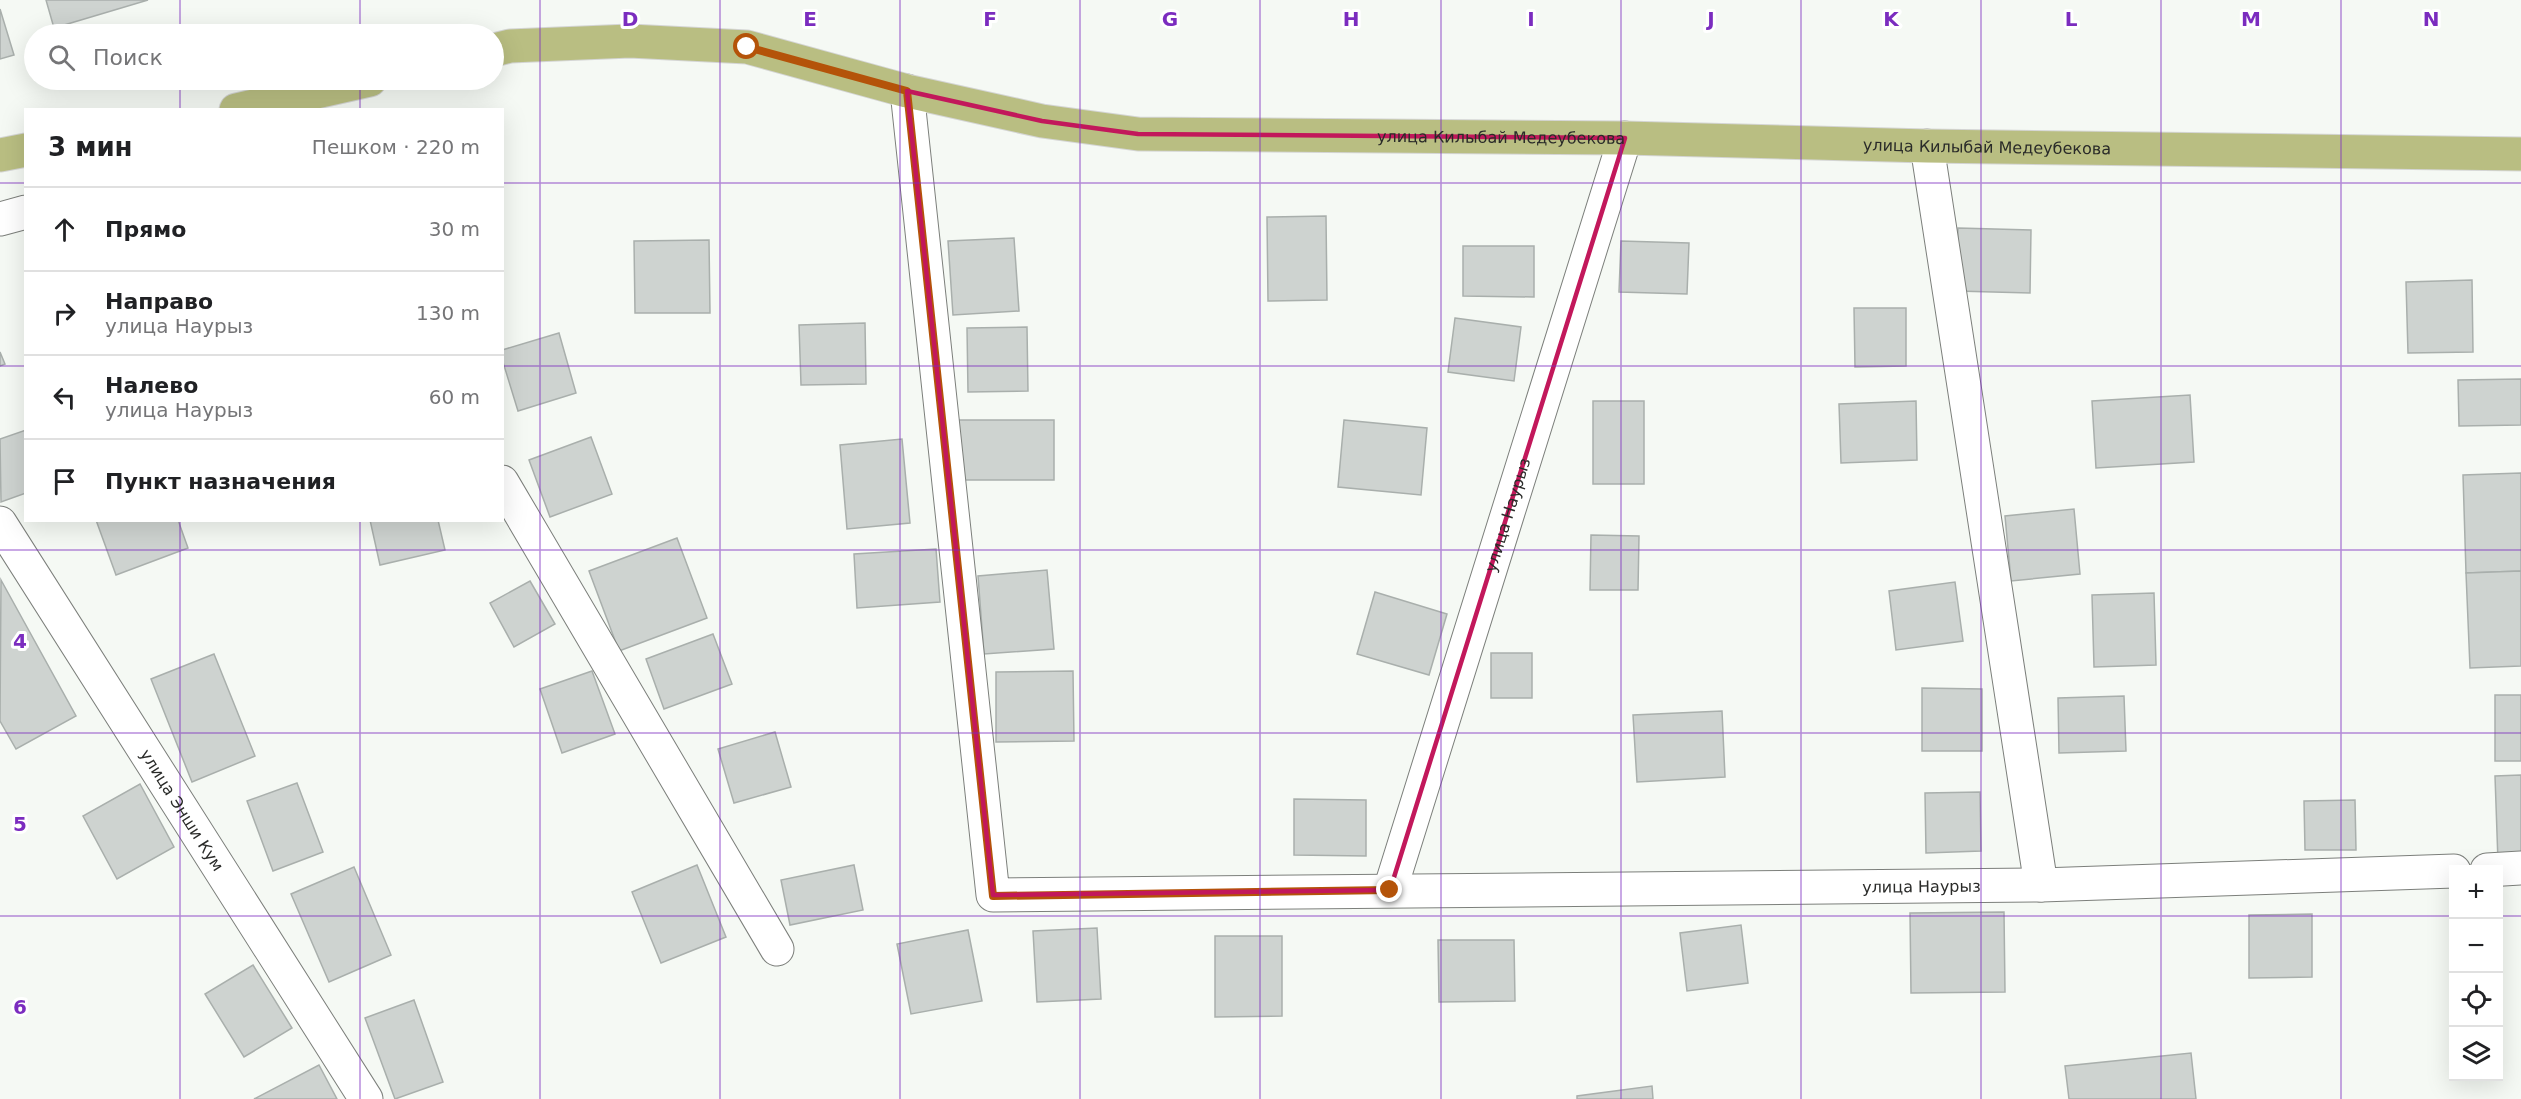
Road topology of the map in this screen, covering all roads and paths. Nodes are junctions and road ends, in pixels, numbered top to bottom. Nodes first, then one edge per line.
1 (504, 48) edge
2 (325, 90) edge
3 (907, 91) junction
4 (245, 108) edge
5 (1625, 138) junction
6 (1927, 146) junction
7 (24, 150) edge
8 (2521, 154) edge
9 (0, 155) edge
10 (24, 213) edge
11 (0, 219) edge
12 (504, 485) edge
13 (0, 523) edge
14 (2521, 868) edge
15 (2503, 869) edge
16 (2449, 871) edge
17 (2041, 885) junction
18 (1390, 890) junction
19 (777, 949) dead end
20 (366, 1099) edge

1 - 3 main road, улица Килыбай Медеубекова
2 - 4 main road
3 - 5 main road, улица Килыбай Медеубекова
3 - 18 street, улица Наурыз
5 - 6 main road, улица Килыбай Медеубекова
5 - 18 street, улица Наурыз
6 - 8 main road, улица Килыбай Медеубекова
6 - 17 street
7 - 9 main road
10 - 11 street
12 - 19 street
13 - 20 street, улица Энши Кум
14 - 15 street
16 - 17 street, улица Наурыз
17 - 18 street, улица Наурыз

